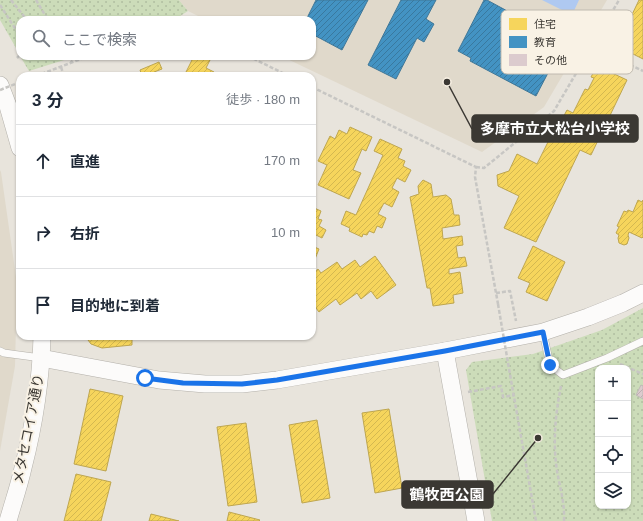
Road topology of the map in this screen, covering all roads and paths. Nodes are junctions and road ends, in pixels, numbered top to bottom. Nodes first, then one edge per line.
1 (11, 0) edge
2 (36, 0) edge
3 (619, 0) edge
4 (0, 5) edge
5 (613, 10) edge
6 (24, 16) edge
7 (46, 16) edge
8 (16, 30) edge
9 (78, 60) edge
10 (256, 60) edge
11 (72, 62) joint
12 (633, 66) edge
13 (61, 67) junction
14 (643, 71) edge
15 (46, 72) edge
16 (63, 72) edge
17 (281, 72) edge
18 (576, 74) edge
19 (16, 84) edge
20 (0, 85) edge
21 (316, 89) edge
22 (0, 90) edge
23 (16, 134) edge
24 (476, 167) junction
25 (496, 293) junction
26 (643, 293) edge
27 (516, 326) dead end
28 (543, 332) junction
29 (42, 340) edge
30 (643, 341) edge
31 (0, 351) edge
32 (445, 351) junction
33 (41, 358) junction
34 (607, 358) junction
35 (643, 374) edge
36 (563, 375) junction
37 (466, 392) dead end
38 (514, 395) junction
39 (8, 521) edge
40 (476, 521) edge
41 (536, 521) edge
42 (564, 521) edge

1 - 6 path
2 - 7 path
3 - 5 path
4 - 8 path
9 - 11 path
10 - 17 path
11 - 13 path
12 - 14 path
13 - 15 path
13 - 16 path
18 - 24 path
19 - 22 path, bridge
20 - 23 street
21 - 24 path
24 - 25 path
25 - 27 path
25 - 38 path, bridge
26 - 28 street
28 - 32 street
28 - 36 lane
29 - 33 street, メタセコイア通り
30 - 34 lane
31 - 33 lane
32 - 33 street
32 - 40 street
33 - 39 street, メタセコイア通り
34 - 35 path
34 - 36 lane
36 - 42 path
37 - 38 path
38 - 41 path

